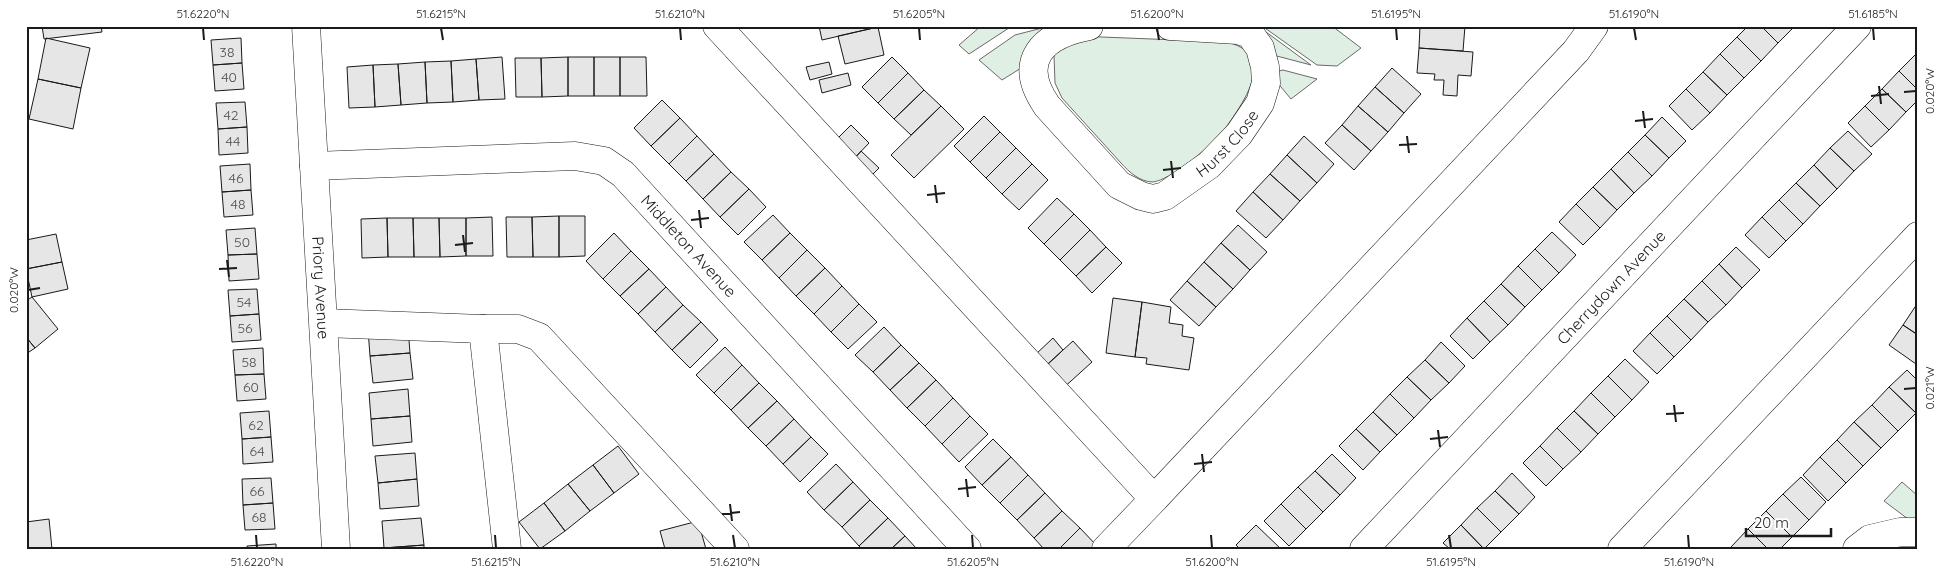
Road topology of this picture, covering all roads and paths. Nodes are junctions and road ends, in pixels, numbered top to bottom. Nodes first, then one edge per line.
1 (306, 26) edge
2 (717, 26) edge
3 (1170, 26) edge
4 (1594, 26) edge
5 (1857, 26) edge
6 (1076, 27) edge
7 (1240, 28) edge
8 (314, 166) junction
9 (1918, 236) edge
10 (324, 323) junction
11 (483, 329) junction
12 (1154, 499) junction
13 (1918, 532) edge
14 (336, 549) edge
15 (507, 549) edge
16 (735, 549) edge
17 (967, 549) edge
18 (1106, 549) edge
19 (1364, 549) edge
20 (1622, 549) edge
21 (1857, 549) edge

1 - 8 street, Priory Avenue
2 - 12 street
3 - 7 street, Hurst Close
4 - 12 street
5 - 19 street, Cherrydown Avenue
6 - 7 street, Hurst Close
8 - 10 street, Priory Avenue
8 - 17 street, Middleton Avenue
9 - 20 street
10 - 11 street
10 - 14 street, Priory Avenue
11 - 15 street
11 - 16 street
12 - 18 street
13 - 21 street

